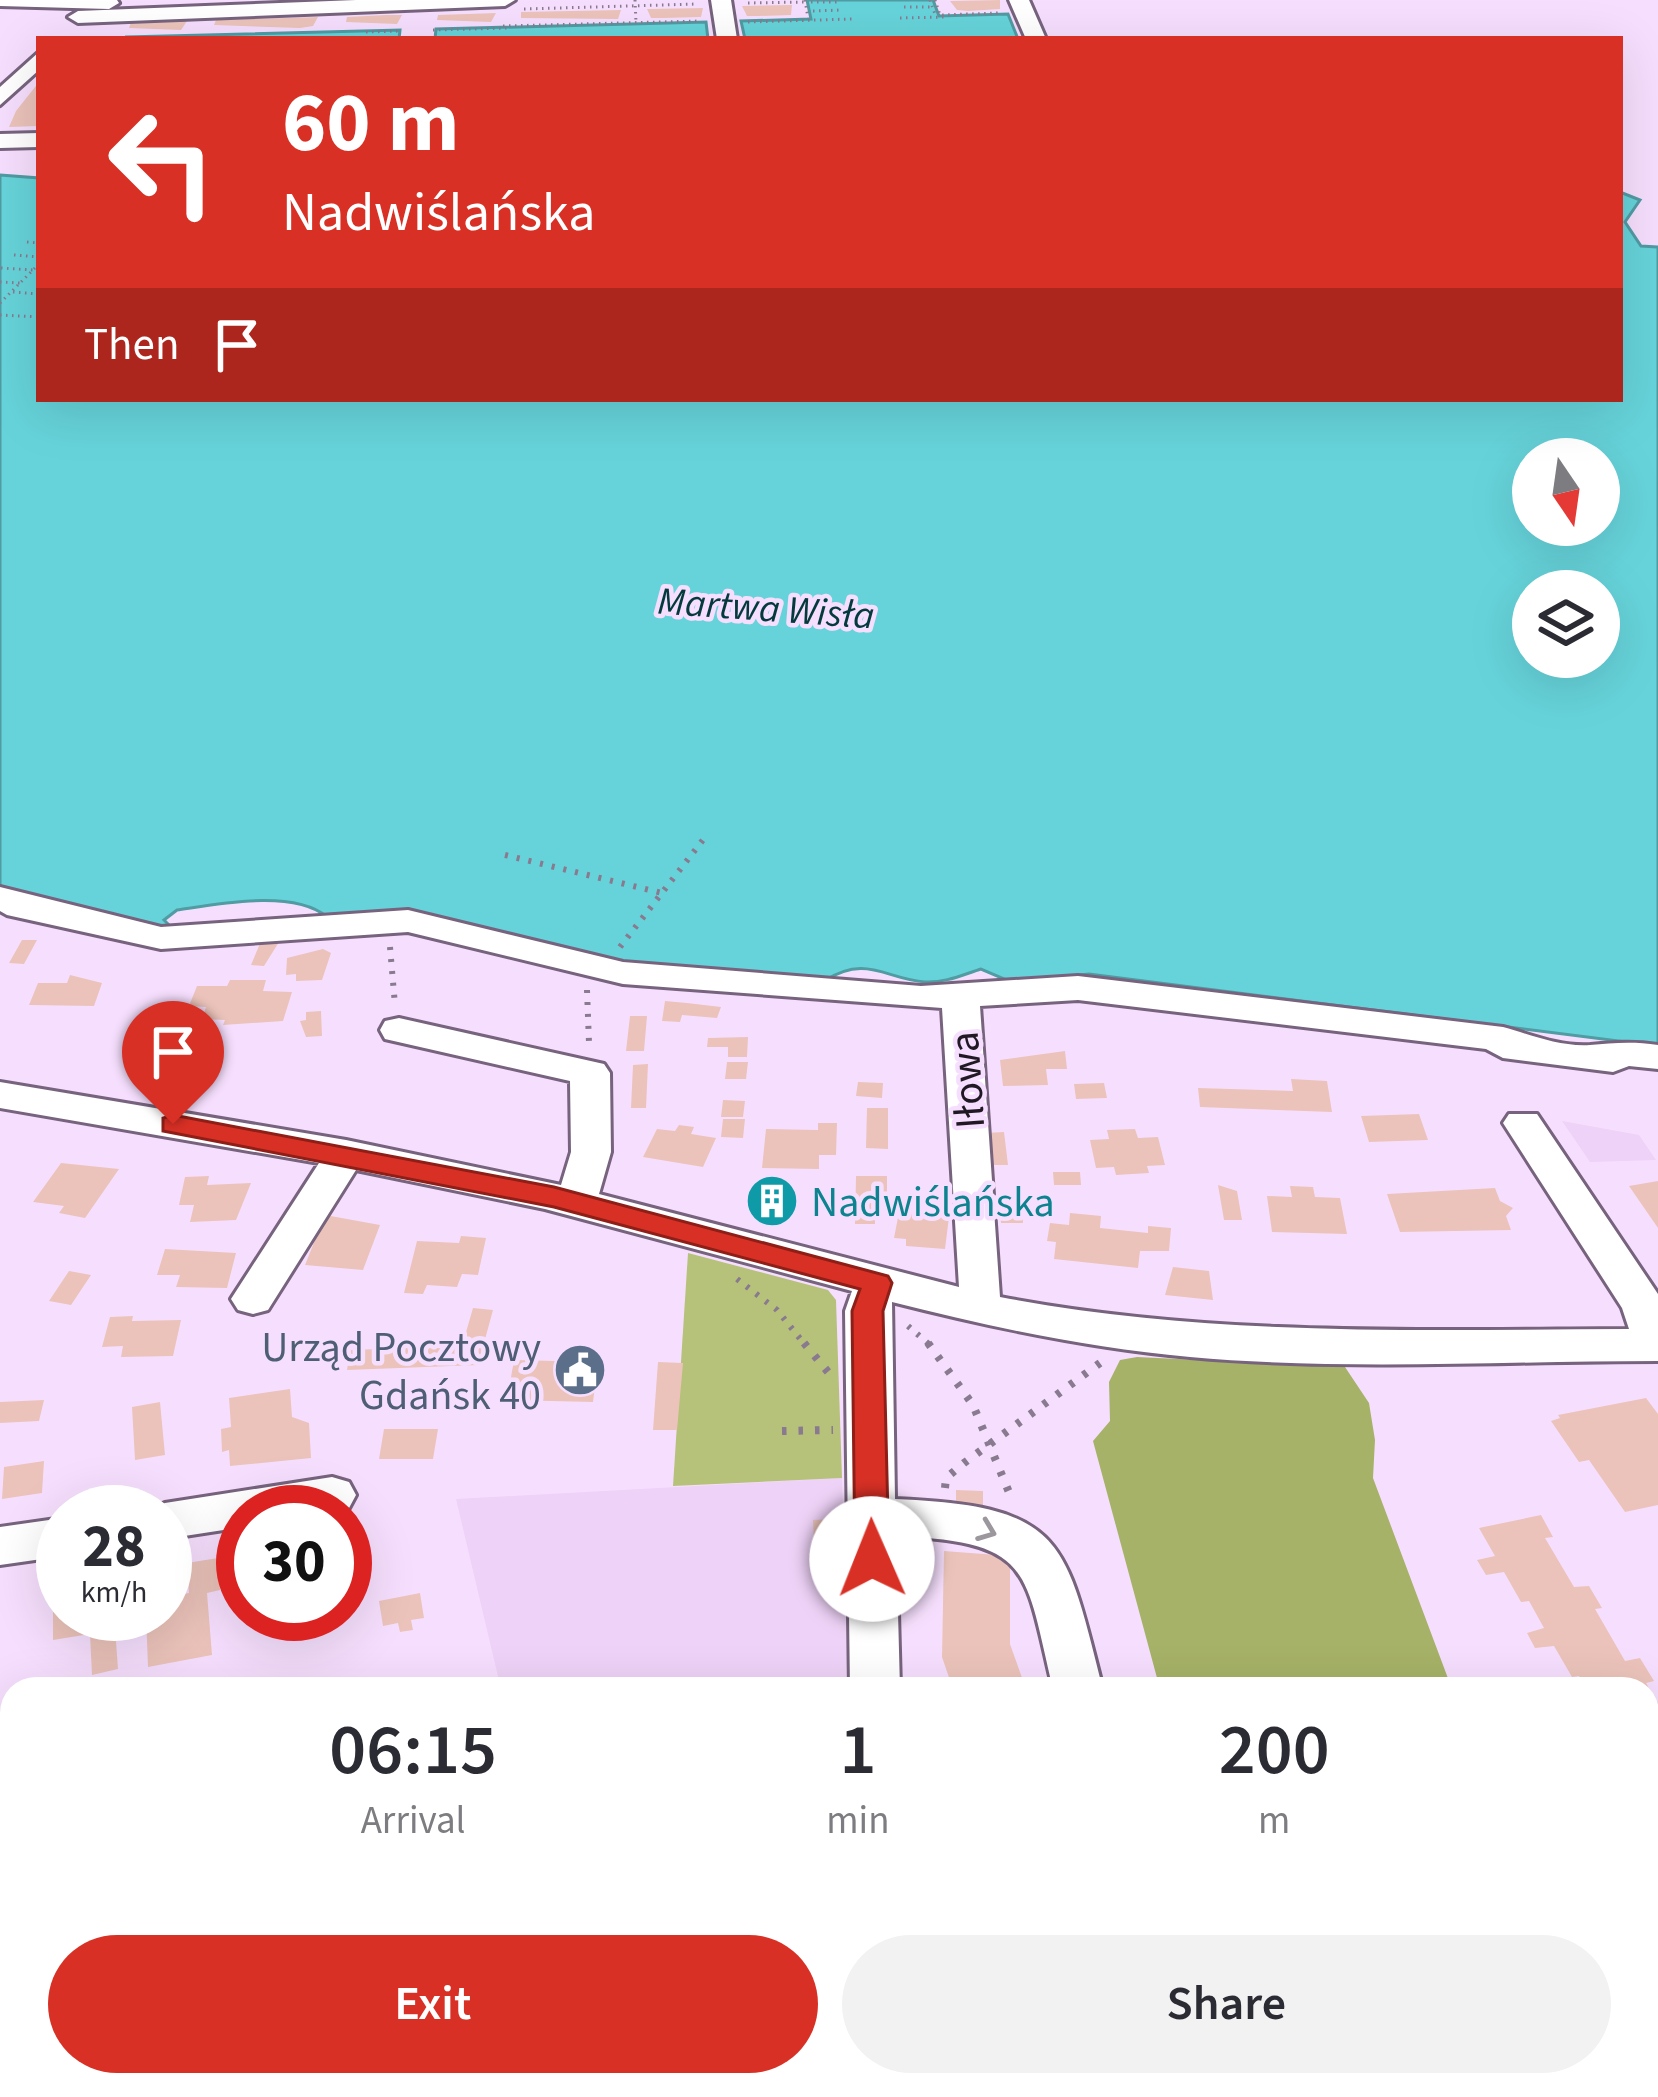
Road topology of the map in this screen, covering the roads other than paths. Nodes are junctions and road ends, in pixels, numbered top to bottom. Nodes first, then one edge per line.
1 (0, 0) edge
2 (283, 0) edge
3 (1018, 0) edge
4 (717, 2) edge
5 (506, 5) edge
6 (84, 10) edge
7 (418, 29) edge
8 (61, 36) edge
9 (726, 36) edge
10 (1035, 36) edge
11 (36, 61) edge
12 (0, 100) edge
13 (36, 140) edge
14 (0, 141) edge
15 (0, 898) edge
16 (960, 997) junction
17 (399, 1030) road end
18 (1658, 1057) edge
19 (0, 1095) edge
20 (1523, 1123) dead end
21 (346, 1154) junction
22 (576, 1203) junction
23 (253, 1299) dead end
24 (886, 1300) junction
25 (974, 1306) junction
26 (1658, 1345) edge
27 (872, 1516) junction
28 (36, 1541) edge
29 (0, 1546) edge
30 (875, 1677) edge
31 (1075, 1677) edge

1 - 6 street
2 - 6 street
3 - 10 street
4 - 9 street
5 - 7 street
6 - 7 street
6 - 8 street
11 - 12 street
13 - 14 street
15 - 16 street
16 - 18 street
16 - 25 street, Iłowa
17 - 22 street
19 - 21 street
20 - 26 street
21 - 22 street
21 - 23 street
22 - 24 street
24 - 25 street
24 - 27 street
25 - 26 street
27 - 30 street
27 -> 31 street
28 - 29 street

